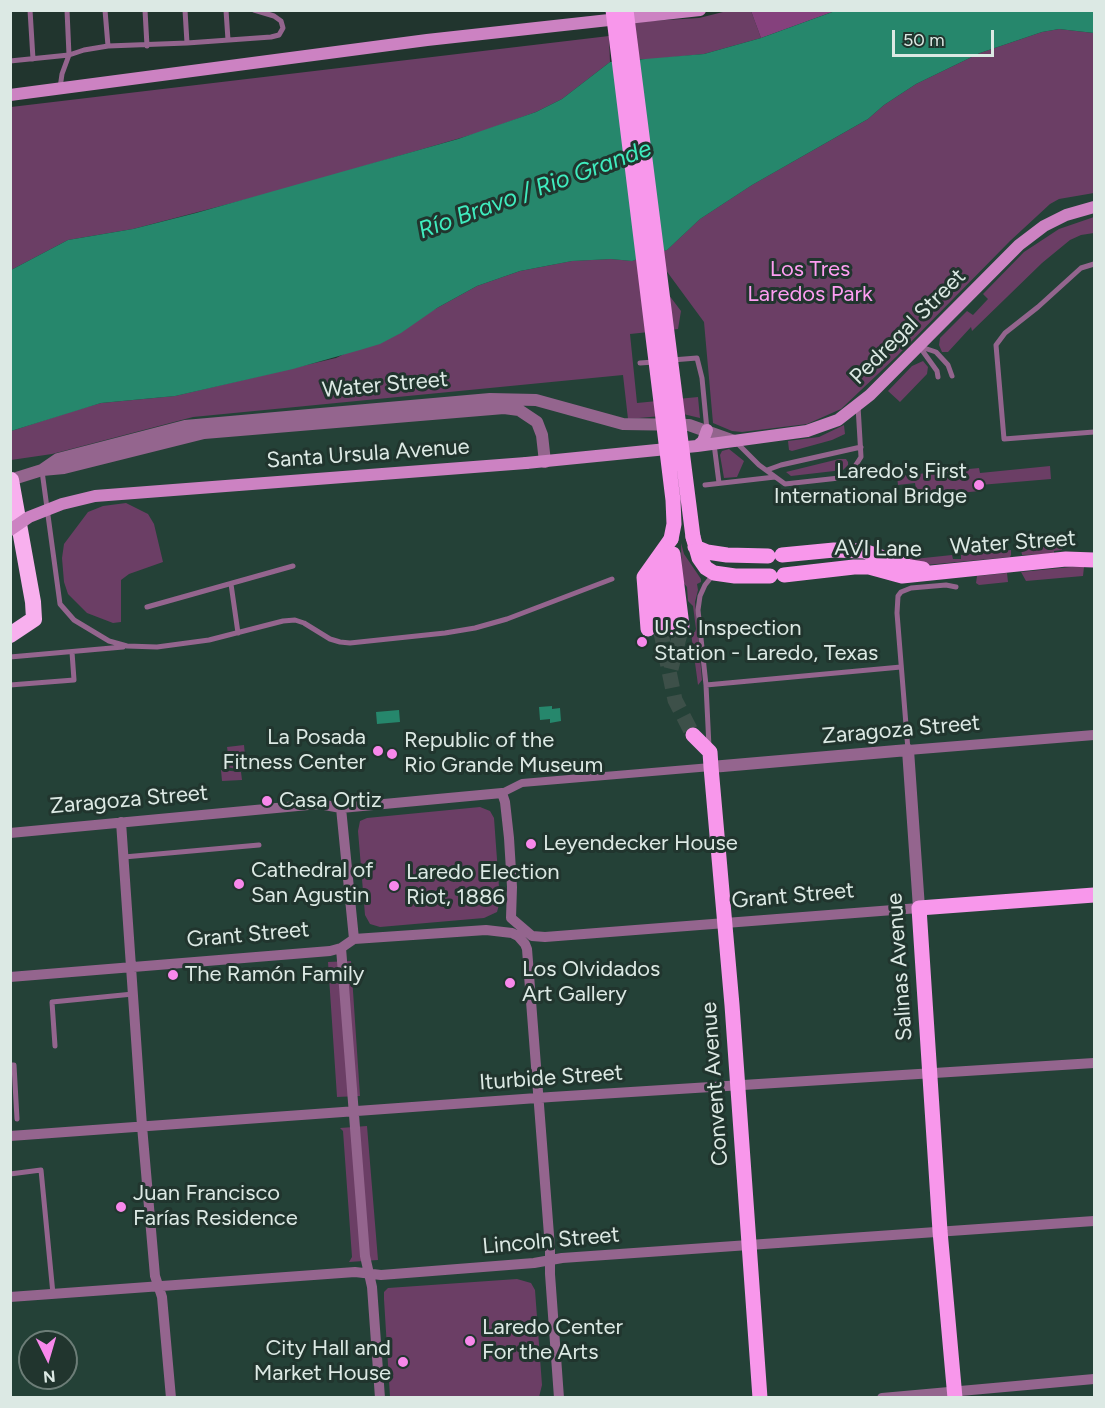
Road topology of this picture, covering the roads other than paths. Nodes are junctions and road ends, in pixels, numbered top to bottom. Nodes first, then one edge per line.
1 (30, 10) edge
2 (67, 10) edge
3 (105, 10) edge
4 (145, 10) edge
5 (185, 10) edge
6 (226, 10) edge
7 (254, 10) edge
8 (613, 10) edge
9 (626, 10) edge
10 (700, 10) edge
11 (228, 40) junction
12 (187, 43) junction
13 (108, 46) junction
14 (147, 46) junction
15 (69, 55) junction
16 (33, 59) junction
17 (10, 62) edge
18 (60, 88) junction
19 (10, 95) edge
20 (1095, 207) edge
21 (1095, 264) edge
22 (919, 346) junction
23 (640, 363) dead end
24 (952, 376) dead end
25 (938, 377) dead end
26 (858, 406) junction
27 (707, 430) junction
28 (1095, 432) edge
29 (735, 441) junction
30 (714, 444) junction
31 (697, 446) junction
32 (861, 447) junction
33 (545, 462) junction
34 (42, 470) junction
35 (767, 470) junction
36 (776, 477) junction
37 (11, 480) edge
38 (719, 483) junction
39 (705, 484) dead end
40 (10, 530) edge
41 (670, 539) junction
42 (694, 542) junction
43 (1095, 560) edge
44 (293, 566) dead end
45 (935, 571) junction
46 (714, 573) junction
47 (902, 576) junction
48 (612, 579) dead end
49 (231, 584) junction
50 (956, 587) dead end
51 (898, 596) junction
52 (147, 607) dead end
53 (238, 633) junction
54 (10, 635) edge
55 (127, 646) junction
56 (72, 652) junction
57 (10, 657) edge
58 (901, 667) junction
59 (10, 685) edge
60 (706, 685) junction
61 (693, 735) tunnel mouth
62 (1095, 735) edge
63 (908, 750) junction
64 (711, 759) junction
65 (502, 793) junction
66 (342, 808) junction
67 (121, 822) junction
68 (10, 833) edge
69 (259, 845) dead end
70 (124, 857) junction
71 (1095, 896) edge
72 (919, 908) junction
73 (511, 918) junction
74 (725, 924) junction
75 (486, 930) junction
76 (527, 938) junction
77 (354, 939) junction
78 (341, 948) junction
79 (131, 967) junction
80 (10, 977) edge
81 (133, 994) junction
82 (55, 1046) dead end
83 (1095, 1063) edge
84 (10, 1065) edge
85 (930, 1073) junction
86 (738, 1085) junction
87 (538, 1098) junction
88 (354, 1110) junction
89 (17, 1119) dead end
90 (142, 1126) junction
91 (10, 1136) edge
92 (10, 1174) edge
93 (1095, 1221) edge
94 (940, 1232) junction
95 (749, 1245) junction
96 (550, 1259) junction
97 (369, 1273) junction
98 (160, 1286) junction
99 (53, 1294) junction
100 (10, 1297) edge
101 (1095, 1379) edge
102 (955, 1395) edge
103 (171, 1398) edge
104 (380, 1398) edge
105 (559, 1398) edge
106 (760, 1398) edge
107 (882, 1398) edge

1 - 16 lane
2 - 15 lane
3 - 13 lane
4 - 14 lane
5 - 12 lane
6 - 11 lane
7 - 11 lane
8 - 41 main road, bridge
9 - 42 main road, bridge
10 - 18 main road
11 - 12 lane
12 - 14 lane
13 - 14 lane
13 - 15 lane
15 - 16 lane
15 - 18 lane
16 - 17 lane
18 - 19 main road
20 - 22 main road, Pedregal Street
21 - 28 lane
22 - 24 lane
22 - 25 lane
22 - 26 main road, Pedregal Street
23 - 27 lane
26 - 29 main road, Pedregal Street
26 - 32 lane
27 - 29 street, Water Street
27 - 31 main road
27 - 34 street, Water Street
29 - 30 main road, Santa Ursula Avenue
29 - 35 lane
30 - 31 main road, Santa Ursula Avenue
30 - 38 lane
31 - 33 main road, Santa Ursula Avenue
32 - 35 lane
32 - 36 lane
33 - 34 street, Water Street
33 - 40 main road, Santa Ursula Avenue, bridge
34 - 37 street, Water Street
34 - 55 lane
35 - 36 lane
36 - 38 lane
37 - 54 highway
38 - 39 lane
41 - 41 main road
42 - 45 main road
42 - 46 main road
43 - 45 main road, Water Street
44 - 49 lane
45 - 47 main road, AVI Lane
46 - 47 main road, AVI Lane
46 - 60 lane, Convent Avenue
47 - 51 lane, Salinas Avenue
48 - 53 lane
49 - 52 lane
49 - 53 lane
50 - 51 lane
51 - 58 lane, Salinas Avenue
53 - 55 lane
55 - 56 lane
56 - 57 lane
56 - 59 lane
58 - 60 lane
58 - 63 lane, Salinas Avenue
60 - 64 lane, Convent Avenue
61 - 64 main road
62 - 63 street, Zaragoza Street
63 - 64 street, Zaragoza Street
63 - 72 street, Salinas Avenue
64 - 65 street
64 - 74 main road, Convent Avenue
65 - 66 street, Zaragoza Street
65 - 73 street
66 - 67 street, Zaragoza Street
66 - 77 street
67 - 68 street, Zaragoza Street
67 - 70 street
69 - 70 lane
70 - 79 street
71 - 72 main road, Grant Street
72 - 74 street, Grant Street
72 - 85 main road, Salinas Avenue
73 - 75 street, Grant Street
73 - 76 street
74 - 76 street, Grant Street
74 - 86 main road, Convent Avenue
75 - 76 street, Grant Street
75 - 77 street, Grant Street
76 - 87 street
77 - 78 street, Grant Street
78 - 79 street, Grant Street
78 - 88 street
79 - 80 street, Grant Street
79 - 81 street
81 - 82 lane
81 - 90 street
83 - 85 street, Iturbide Street
84 - 89 lane
85 - 86 street, Iturbide Street
85 - 94 main road, Salinas Avenue
86 - 87 street, Iturbide Street
86 - 95 main road, Convent Avenue
87 - 88 street, Iturbide Street
87 - 96 street
88 - 90 street, Iturbide Street
88 - 97 street
90 - 91 street, Iturbide Street
90 - 98 street
92 - 99 lane
93 - 94 street, Lincoln Street
94 - 95 street, Lincoln Street
94 - 102 main road, Salinas Avenue
95 - 96 street, Lincoln Street
95 - 106 main road, Convent Avenue
96 - 97 street, Lincoln Street
96 - 105 street
97 - 98 street, Lincoln Street
97 - 104 street
98 - 99 street, Lincoln Street
98 - 103 street
99 - 100 street, Lincoln Street
101 - 102 street
102 - 107 street

